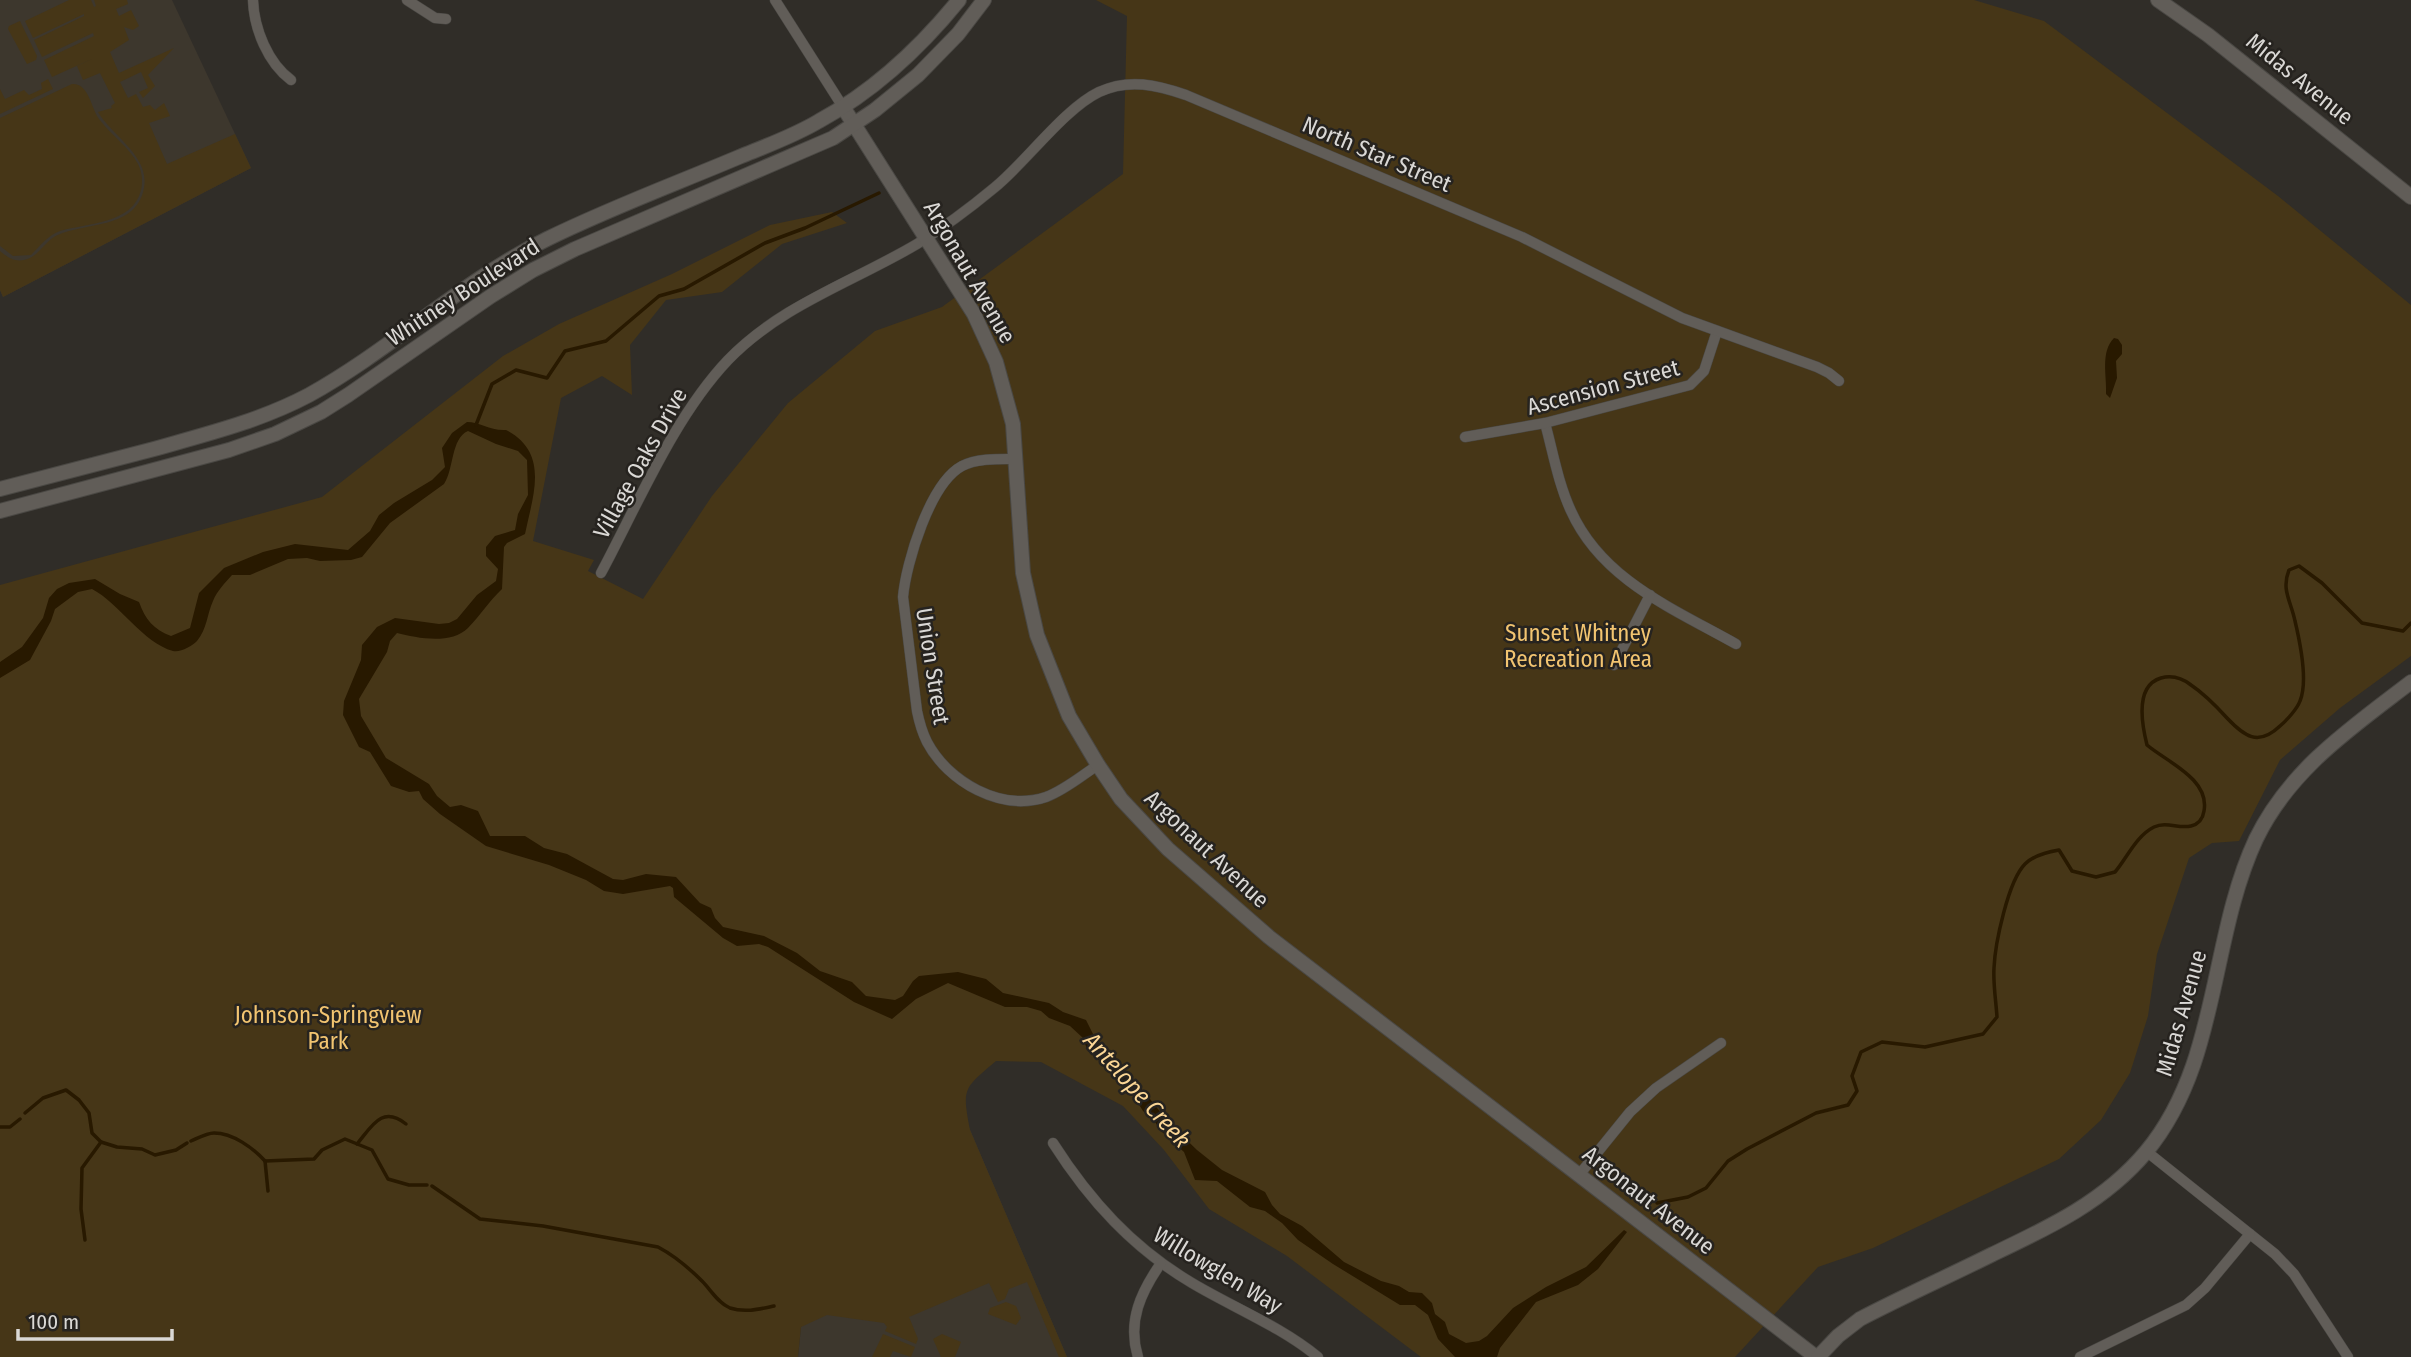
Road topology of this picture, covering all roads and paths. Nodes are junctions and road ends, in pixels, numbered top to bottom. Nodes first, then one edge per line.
1 (253, 0) edge
2 (407, 0) edge
3 (775, 0) edge
4 (959, 0) edge
5 (984, 0) edge
6 (2158, 0) edge
7 (446, 19) dead end
8 (291, 80) dead end
9 (843, 107) junction
10 (854, 124) junction
11 (2411, 197) edge
12 (926, 238) junction
13 (1717, 331) junction
14 (1839, 381) dead end
15 (1545, 423) junction
16 (1465, 437) dead end
17 (1016, 459) junction
18 (0, 489) edge
19 (0, 511) edge
20 (601, 573) dead end
21 (1650, 595) junction
22 (1736, 644) dead end
23 (1614, 665) dead end
24 (2411, 682) edge
25 (1097, 765) junction
26 (1721, 1043) dead end
27 (1053, 1143) dead end
28 (2146, 1151) junction
29 (1579, 1175) junction
30 (2250, 1234) junction
31 (1161, 1263) junction
32 (2346, 1356) edge
33 (1138, 1357) edge
34 (1318, 1357) edge
35 (1817, 1357) edge
36 (2080, 1357) edge

1 - 8 street
2 - 7 street
3 - 9 street
4 - 9 street, Whitney Boulevard
5 - 10 street, Whitney Boulevard
6 - 11 street, Midas Avenue
9 - 10 street, Argonaut Avenue
9 - 18 street, Whitney Boulevard
10 - 12 street, Argonaut Avenue
10 - 19 street, Whitney Boulevard
12 - 13 street, North Star Street
12 - 17 street, Argonaut Avenue
12 - 20 street, Village Oaks Drive
13 - 14 street, North Star Street
13 - 15 street, Ascension Street
15 - 16 street, Ascension Street
15 - 21 street
17 - 25 street, Argonaut Avenue
17 - 25 street, Union Street
21 - 22 street
21 - 23 street
24 - 28 street, Midas Avenue
25 - 29 street, Argonaut Avenue
26 - 29 street
27 - 31 street, Willowglen Way
28 - 30 street
28 - 35 street, Midas Avenue
29 - 35 street, Argonaut Avenue
30 - 32 street
30 - 36 street
31 - 33 street
31 - 34 street, Willowglen Way

